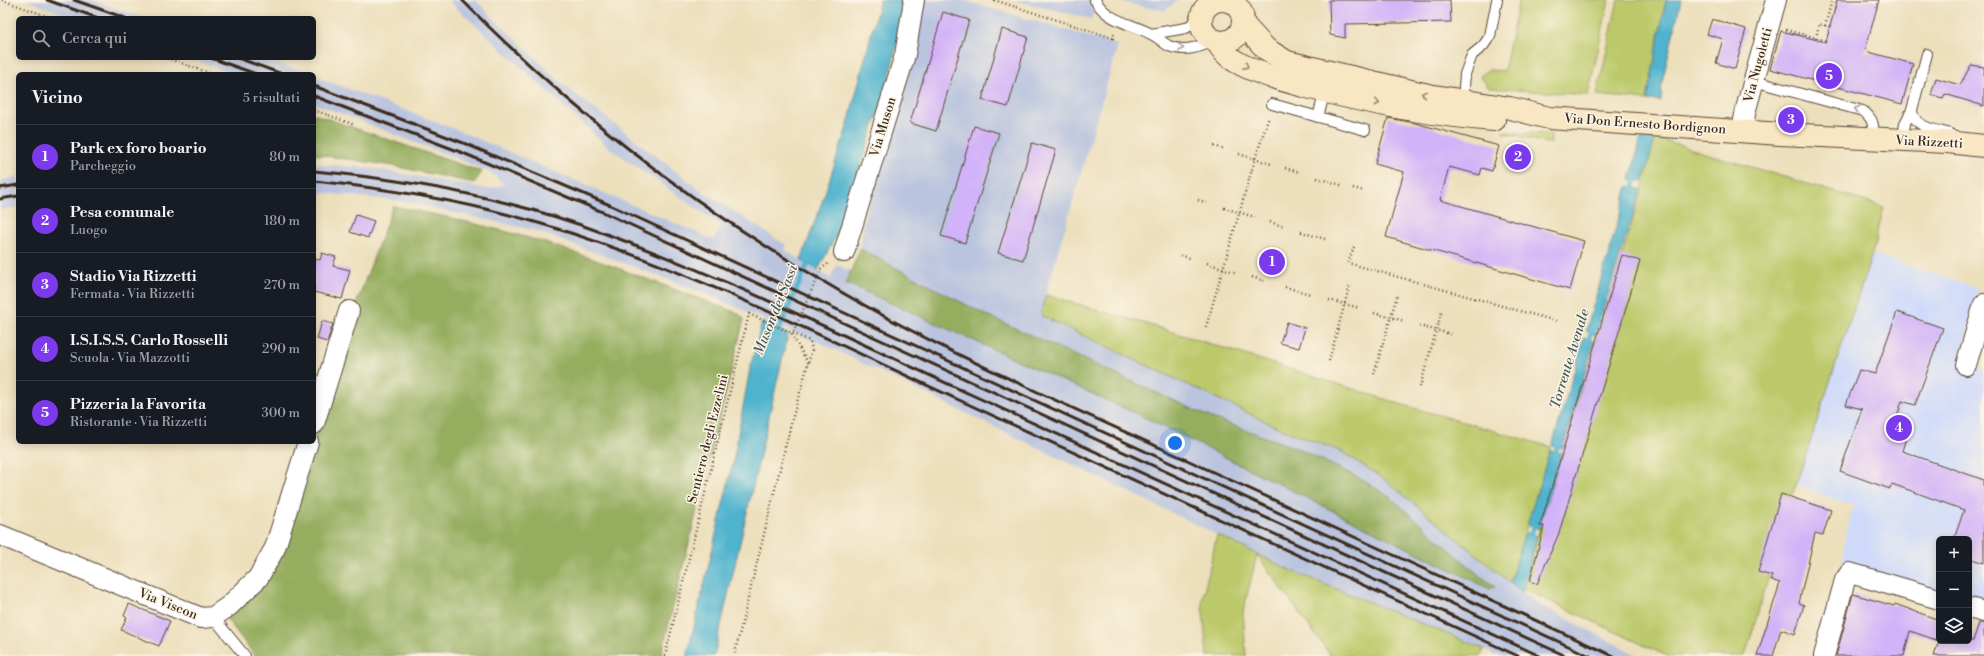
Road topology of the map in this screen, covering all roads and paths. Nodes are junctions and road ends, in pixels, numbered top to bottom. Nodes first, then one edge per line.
1 (2, 0) edge
2 (914, 0) edge
3 (994, 0) edge
4 (1095, 0) edge
5 (1497, 0) edge
6 (1776, 0) edge
7 (1832, 0) edge
8 (1210, 6) edge
9 (1244, 14) edge
10 (46, 16) edge
11 (1118, 22) junction
12 (1825, 26) junction
13 (1831, 27) dead end
14 (1780, 28) dead end
15 (1151, 34) junction
16 (1816, 38) junction
17 (1215, 41) junction
18 (1828, 41) dead end
19 (1269, 51) junction
20 (1927, 54) dead end
21 (173, 60) edge
22 (206, 72) edge
23 (1754, 81) junction
24 (1370, 82) junction
25 (1325, 91) junction
26 (1272, 104) dead end
27 (1462, 109) junction
28 (1912, 110) junction
29 (316, 111) edge
30 (1318, 117) junction
31 (355, 125) dead end
32 (1265, 125) dead end
33 (1365, 130) dead end
34 (1742, 131) junction
35 (1873, 139) junction
36 (1903, 140) junction
37 (1984, 145) edge
38 (1214, 146) dead end
39 (1224, 150) dead end
40 (1239, 154) dead end
41 (1255, 159) junction
42 (1271, 164) dead end
43 (1285, 168) dead end
44 (1299, 172) dead end
45 (1317, 178) dead end
46 (1341, 185) dead end
47 (1353, 188) dead end
48 (1364, 191) dead end
49 (1198, 200) dead end
50 (1209, 204) dead end
51 (1224, 208) dead end
52 (1239, 213) junction
53 (1255, 217) dead end
54 (1270, 222) dead end
55 (1285, 227) dead end
56 (1301, 232) dead end
57 (1325, 239) dead end
58 (1354, 247) dead end
59 (844, 252) dead end
60 (1181, 255) dead end
61 (1192, 259) dead end
62 (1207, 263) dead end
63 (821, 269) dead end
64 (1223, 269) junction
65 (1237, 272) dead end
66 (1252, 277) dead end
67 (1264, 280) dead end
68 (1350, 284) dead end
69 (1285, 287) dead end
70 (1310, 294) dead end
71 (1396, 296) dead end
72 (1329, 300) dead end
73 (1345, 304) junction
74 (1984, 304) edge
75 (1360, 308) dead end
76 (1442, 310) dead end
77 (349, 311) dead end
78 (1374, 313) dead end
79 (1391, 317) junction
80 (1406, 321) dead end
81 (1556, 321) dead end
82 (1420, 326) dead end
83 (1206, 327) dead end
84 (1436, 330) junction
85 (1451, 334) dead end
86 (1329, 361) dead end
87 (808, 363) junction
88 (1966, 365) dead end
89 (1374, 374) dead end
90 (1420, 386) dead end
91 (316, 418) edge
92 (307, 444) edge
93 (0, 536) edge
94 (1936, 598) edge
95 (1972, 609) edge
96 (1984, 612) edge
97 (213, 617) junction
98 (245, 656) edge
99 (665, 656) edge
100 (734, 656) edge
101 (1824, 656) edge

1 - 10 path
2 - 59 street, Via Muson
3 - 11 path
4 - 11 lane
5 - 27 lane
6 - 23 street, Via Nugoletti
7 - 12 path
8 - 9 street
8 - 15 lane
8 - 17 street
9 - 17 street
9 - 19 street
11 - 15 lane
12 - 13 path
12 - 16 path
14 - 16 path
15 -> 17 lane
16 - 18 path
17 -> 25 street
19 - 24 street
19 - 25 street
20 - 28 lane
21 - 22 path
23 - 34 street, Via Nugoletti
35 -> 23 lane
24 - 25 street
27 -> 24 street
25 -> 27 street
25 - 30 lane
26 - 30 lane
27 - 34 street, Via Don Ernesto Bordignon
28 - 36 lane
28 - 37 lane, Via Rizzetti
29 - 31 path
30 - 33 lane
32 - 41 path
34 - 35 street, Via Rizzetti
35 - 36 street, Via Rizzetti
36 - 37 street, Via Rizzetti
38 - 39 path
40 - 41 path
41 - 42 path
41 - 52 path
43 - 44 path
45 - 46 path
47 - 48 path
49 - 50 path
51 - 52 path
52 - 53 path
52 - 64 path
54 - 55 path
56 - 57 path
58 - 81 path
60 - 61 path
62 - 64 path
63 - 87 path
64 - 65 path
64 - 83 path
66 - 67 path
68 - 73 path
69 - 70 path
71 - 79 path
72 - 73 path
73 - 75 path
73 - 86 path
74 - 88 street
76 - 84 path
77 - 91 street
78 - 79 path
79 - 80 path
79 - 89 path
82 - 84 path
84 - 85 path
84 - 90 path
87 - 99 path, Sentiero degli Ezzelini
87 - 100 path, Sentiero degli Ezzelini
92 - 97 street, Via Viscon
93 - 97 street, Via Viscon
94 - 101 street
95 - 96 street
97 - 98 lane

